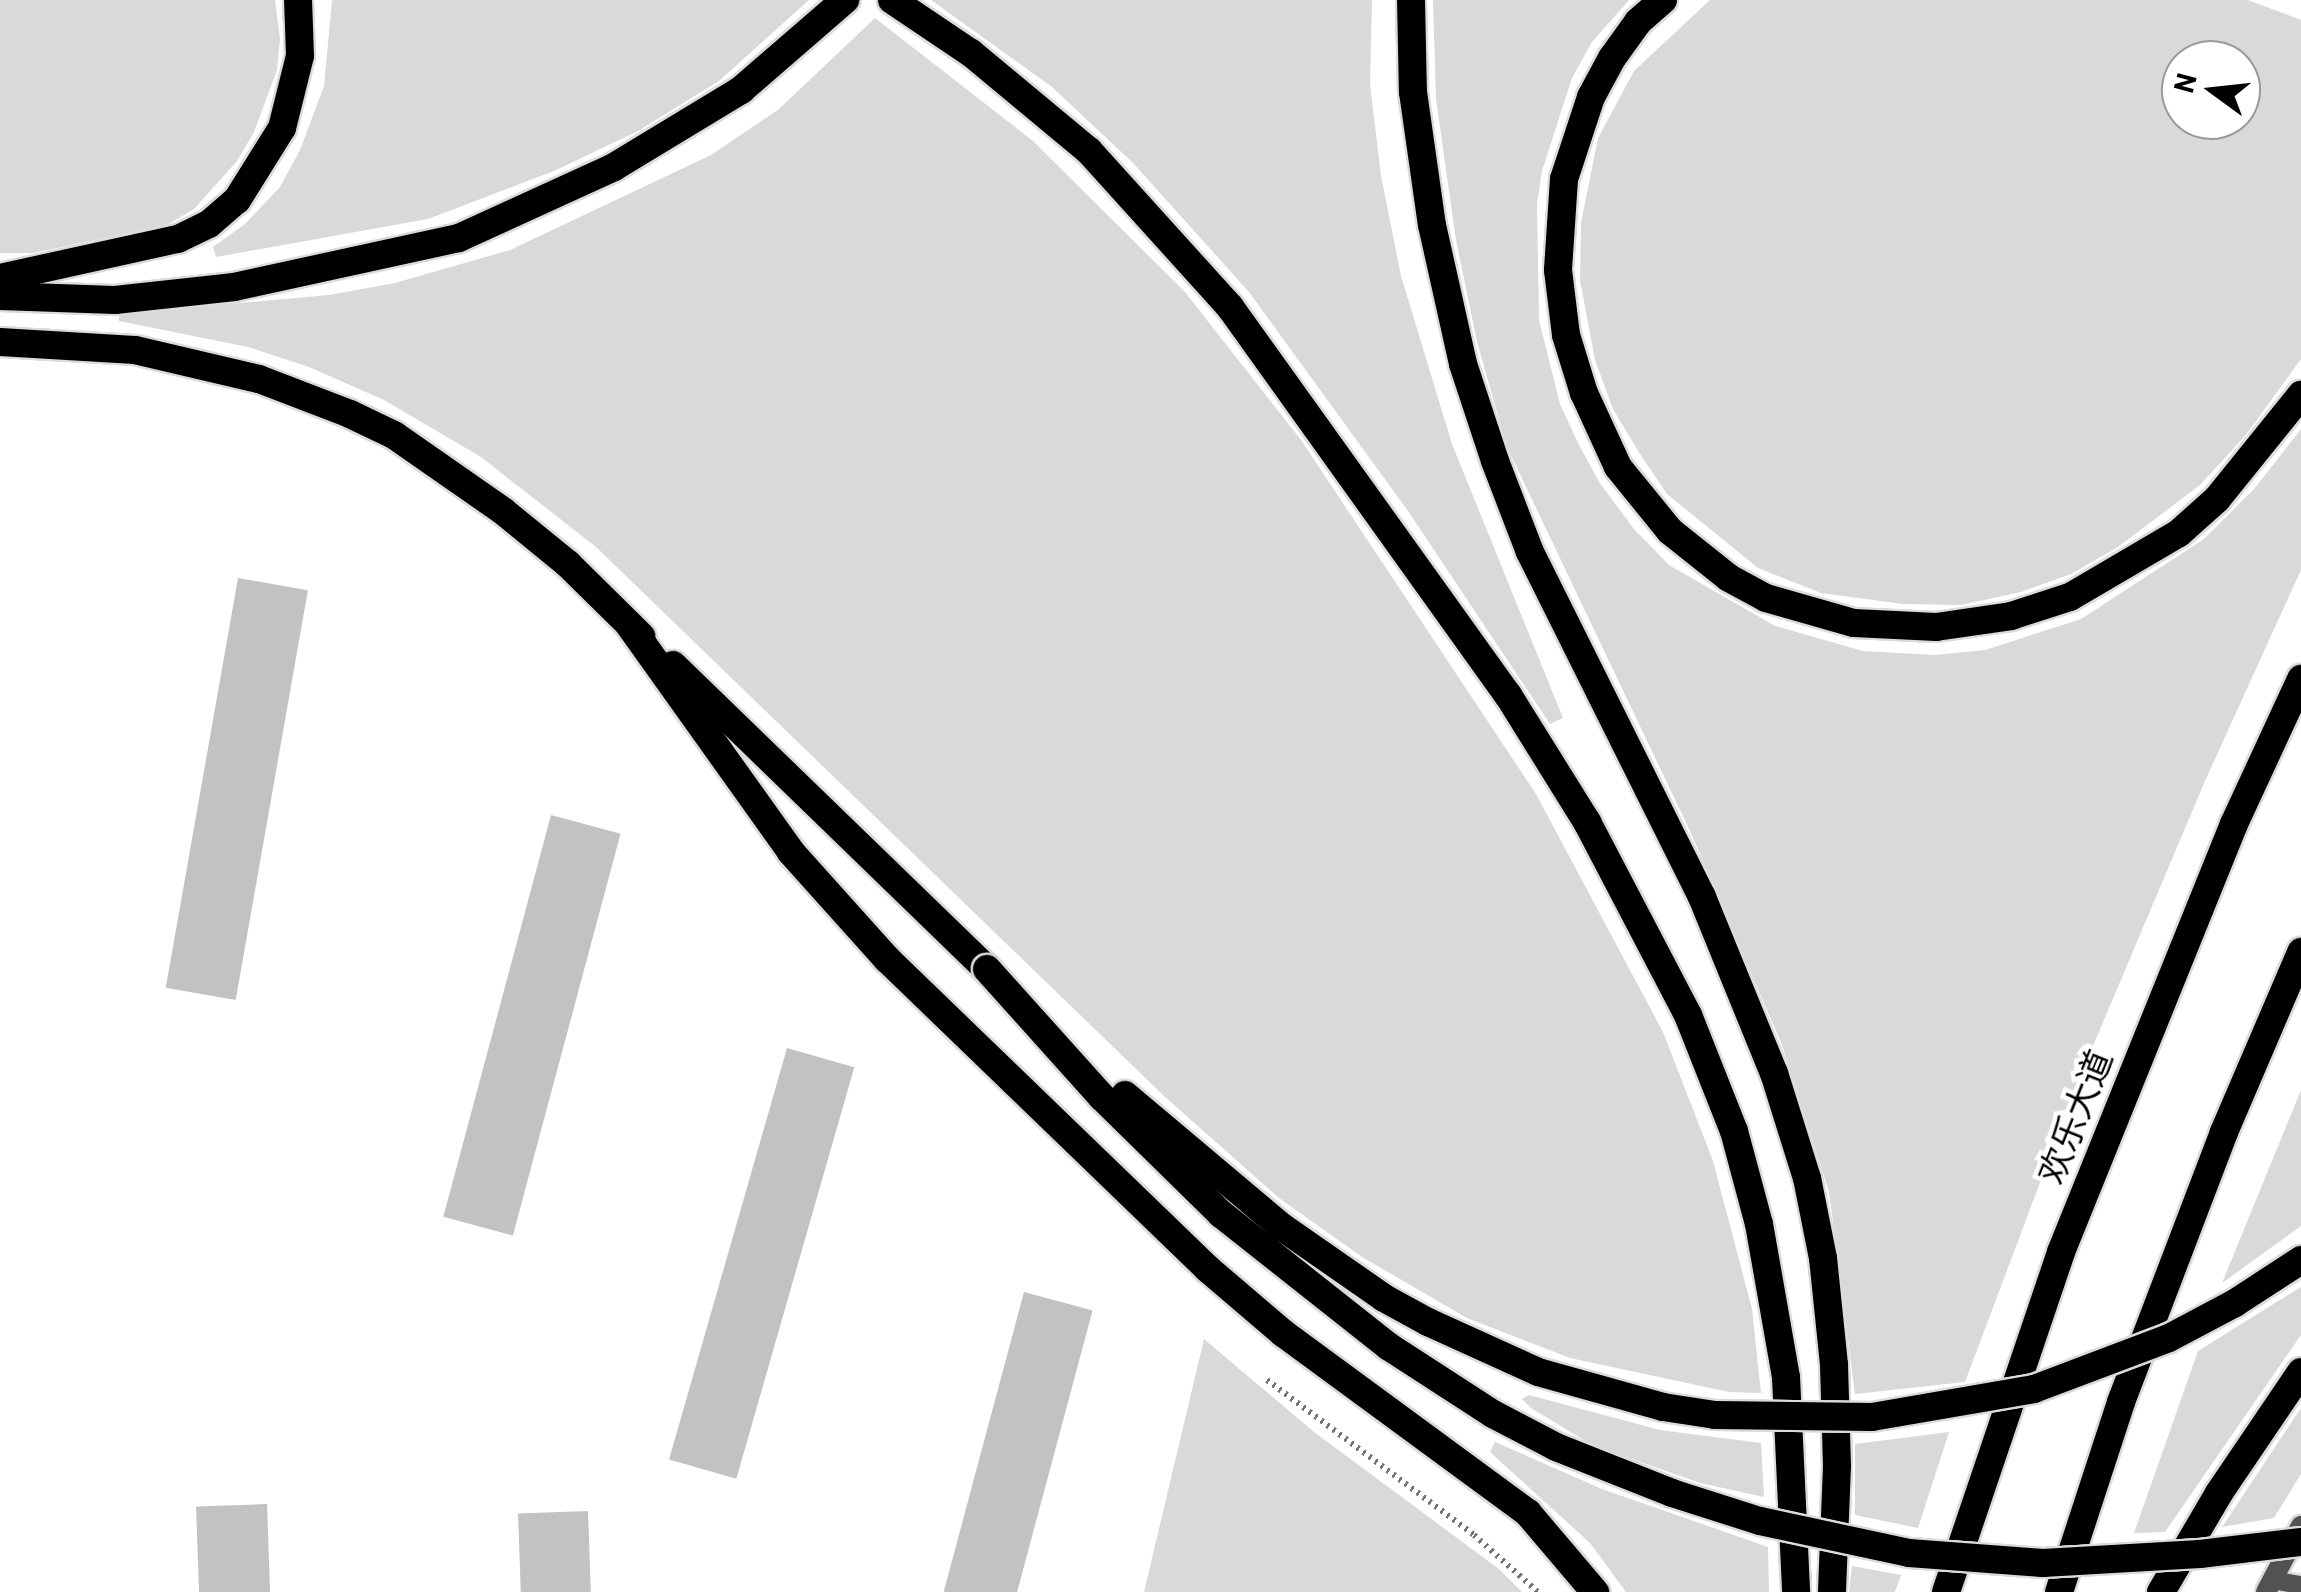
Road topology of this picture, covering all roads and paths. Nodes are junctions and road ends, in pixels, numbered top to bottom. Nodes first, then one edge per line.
1 (298, 0) edge
2 (846, 0) edge
3 (892, 0) edge
4 (1411, 0) edge
5 (1663, 0) edge
6 (0, 278) edge
7 (0, 296) edge
8 (0, 342) edge
9 (2301, 395) edge
10 (630, 626) junction
11 (2301, 679) edge
12 (2301, 952) edge
13 (987, 970) junction
14 (2301, 1260) edge
15 (2301, 1372) edge
16 (1267, 1380) dead end
17 (2301, 1526) edge
18 (2301, 1542) edge
19 (2301, 1585) edge
20 (2269, 1586) edge
21 (1538, 1592) edge
22 (1595, 1592) edge
23 (1796, 1592) edge
24 (1832, 1592) edge
25 (1946, 1592) edge
26 (2059, 1592) edge
27 (2160, 1592) edge

1 - 6 highway
2 - 7 highway
3 - 23 highway
4 - 24 highway
5 - 9 highway
8 - 10 highway
10 - 13 highway
10 - 22 highway
11 - 25 highway, 欢乐大道
12 - 26 highway
13 - 14 highway, bridge
13 - 18 highway, bridge
15 - 27 highway
16 - 21 path
17 - 20 street
19 - 20 lane

